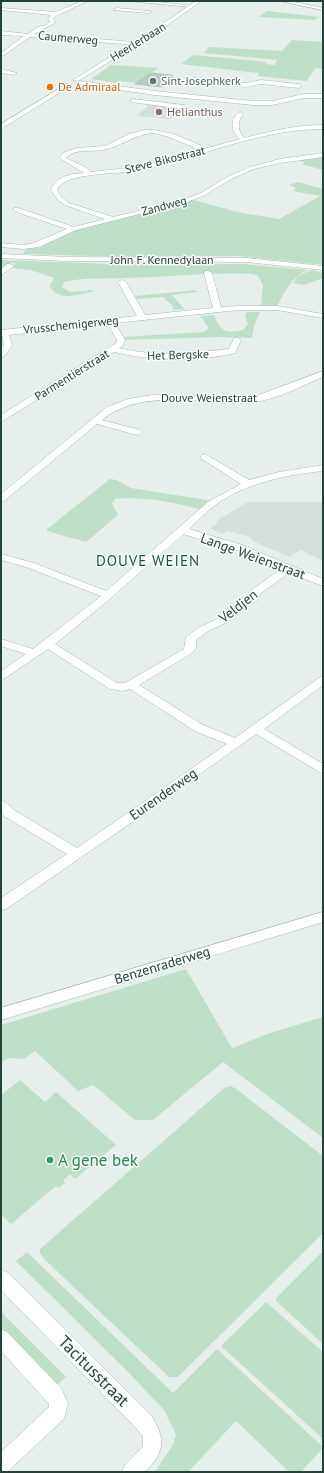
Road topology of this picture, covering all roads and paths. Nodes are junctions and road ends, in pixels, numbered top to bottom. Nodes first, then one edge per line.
1 (86, 1) edge
2 (131, 1) edge
3 (199, 1) edge
4 (282, 1) edge
5 (144, 2) edge
6 (192, 6) junction
7 (1, 9) edge
8 (116, 9) dead end
9 (323, 9) edge
10 (132, 11) junction
11 (149, 12) dead end
12 (59, 14) junction
13 (1, 33) edge
14 (31, 35) junction
15 (135, 44) junction
16 (2, 54) edge
17 (1, 71) edge
18 (14, 73) dead end
19 (195, 80) dead end
20 (78, 81) junction
21 (246, 86) junction
22 (299, 86) dead end
23 (306, 87) dead end
24 (241, 91) dead end
25 (144, 92) junction
26 (237, 96) dead end
27 (304, 96) junction
28 (323, 96) edge
29 (232, 101) junction
30 (184, 107) dead end
31 (240, 114) dead end
32 (1, 127) edge
33 (323, 127) edge
34 (244, 140) junction
35 (206, 150) junction
36 (323, 155) edge
37 (89, 174) junction
38 (16, 209) dead end
39 (111, 219) junction
40 (74, 229) junction
41 (1, 245) edge
42 (1, 256) edge
43 (10, 266) dead end
44 (323, 268) edge
45 (208, 272) dead end
46 (1, 273) edge
47 (122, 282) dead end
48 (217, 309) junction
49 (323, 316) edge
50 (142, 318) junction
51 (110, 321) junction
52 (2, 332) edge
53 (237, 340) dead end
54 (113, 350) junction
55 (1, 355) edge
56 (323, 374) edge
57 (1, 419) edge
58 (97, 422) junction
59 (137, 432) dead end
60 (205, 457) dead end
61 (323, 468) edge
62 (247, 484) junction
63 (1, 499) edge
64 (182, 530) junction
65 (1, 557) edge
66 (289, 568) junction
67 (323, 583) edge
68 (108, 595) junction
69 (1, 642) edge
70 (48, 644) junction
71 (34, 653) junction
72 (1, 676) edge
73 (323, 680) edge
74 (131, 685) junction
75 (256, 729) junction
76 (236, 743) junction
77 (323, 770) edge
78 (1, 805) edge
79 (77, 854) junction
80 (1, 905) edge
81 (323, 917) edge
82 (1, 1014) edge
83 (1, 1278) edge
84 (2, 1340) edge
85 (1, 1465) edge
86 (132, 1472) edge

1 - 12 street
2 - 5 street
3 - 6 street, Heerlerbaan
4 - 9 street
5 - 6 street
5 - 10 street
6 - 15 street, Heerlerbaan
7 - 12 street
8 - 10 street
10 - 11 street
12 - 14 street
13 - 14 street, Caumerweg
14 - 15 street, Caumerweg
14 - 16 street
15 - 20 street, Heerlerbaan
17 - 18 street
19 - 21 street
20 - 25 street
20 - 32 street
21 - 22 street
21 - 24 street
23 - 27 street
25 - 29 street
25 - 30 street
26 - 29 street
27 - 28 street
27 - 29 street
31 - 34 street
33 - 34 street, Steve Bikostraat
34 - 35 street, Steve Bikostraat
35 - 37 street, Steve Bikostraat
35 - 37 street
36 - 39 street, Zandweg
37 - 39 street, Steve Bikostraat
38 - 40 street
39 - 40 street, Zandweg
40 - 41 street, Zandweg
42 - 44 street, John F. Kennedylaan
43 - 46 street
45 - 48 street
47 - 50 street, Vrusschemigerweg
48 - 49 street, Vrusschemigerweg
48 - 50 street, Vrusschemigerweg
50 - 51 street, Vrusschemigerweg
51 - 52 street, Vrusschemigerweg
51 - 54 street, Parmentierstraat
52 - 55 street
53 - 54 street, Het Bergske
54 - 57 street, Parmentierstraat
56 - 58 street, Douve Weienstraat
58 - 59 street
58 - 63 street, Douve Weienstraat
60 - 62 street
61 - 62 street
62 - 64 street
64 - 66 street, Lange Weienstraat
64 - 68 street
65 - 68 street
66 - 67 street, Lange Weienstraat
66 - 74 street, Veldjen
68 - 70 street
69 - 71 street
70 - 71 street
70 - 74 street
71 - 72 street
73 - 75 street, Eurenderweg
74 - 76 street
75 - 76 street, Eurenderweg
75 - 77 street
76 - 79 street, Eurenderweg
78 - 79 street
79 - 80 street, Eurenderweg
81 - 82 street, Benzenraderweg
83 - 86 street, Tacitusstraat
84 - 85 street

